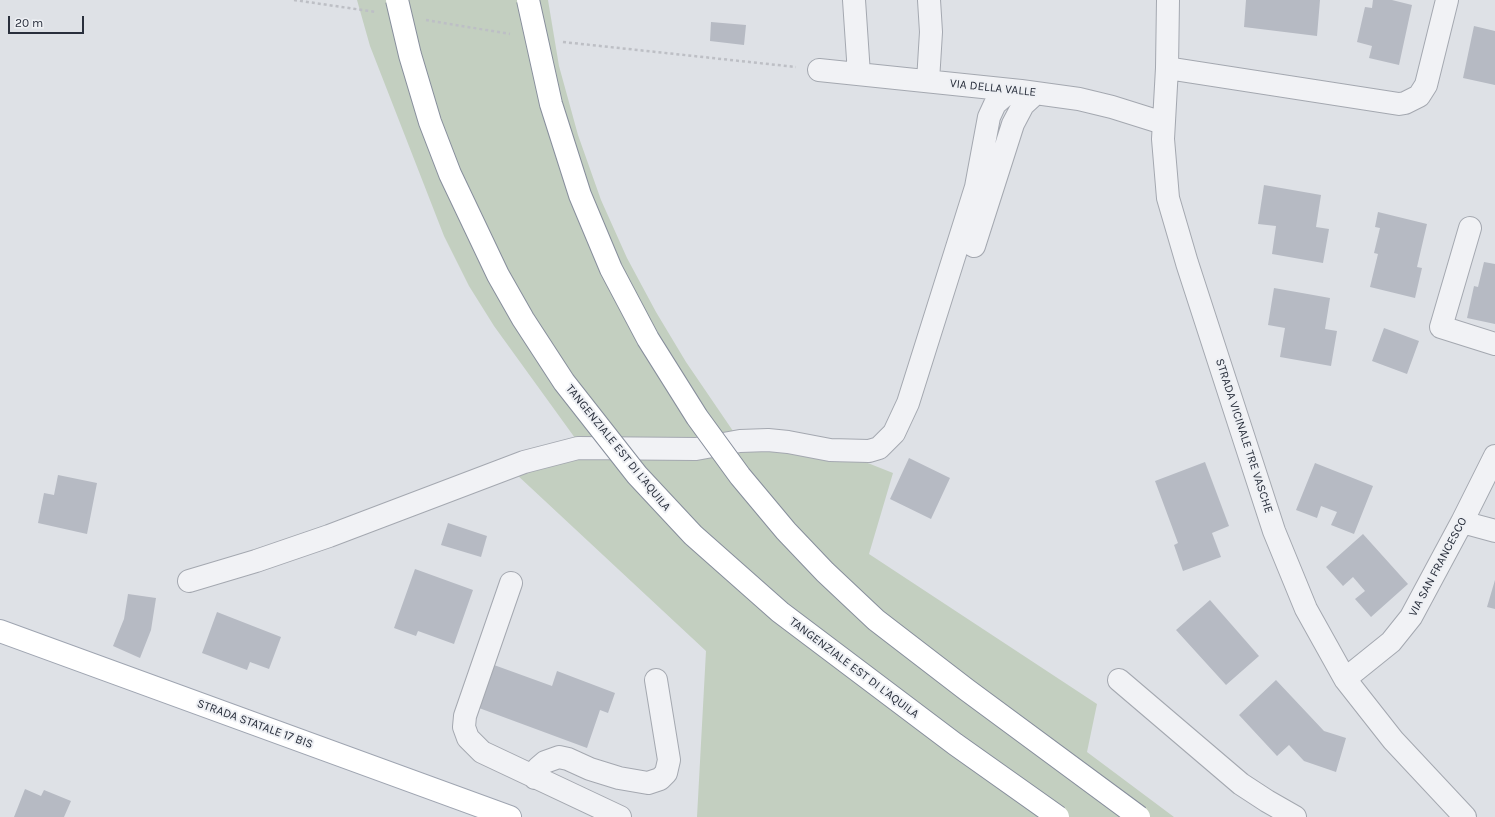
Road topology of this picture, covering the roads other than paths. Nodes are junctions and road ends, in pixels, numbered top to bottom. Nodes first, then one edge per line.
1 (397, 0) edge
2 (528, 0) edge
3 (854, 0) edge
4 (929, 0) edge
5 (1168, 0) edge
6 (1447, 0) edge
7 (1168, 68) junction
8 (818, 70) dead end
9 (859, 74) junction
10 (928, 81) junction
11 (1010, 90) junction
12 (1036, 93) junction
13 (1164, 123) junction
14 (1470, 228) dead end
15 (1495, 344) edge
16 (916, 422) dead end
17 (1495, 456) edge
18 (1462, 522) junction
19 (1495, 531) edge
20 (189, 581) dead end
21 (511, 583) dead end
22 (0, 631) edge
23 (1345, 679) junction
24 (656, 680) dead end
25 (1119, 680) dead end
26 (535, 778) junction
27 (510, 817) edge
28 (620, 817) edge
29 (1058, 817) edge
30 (1140, 817) edge
31 (1294, 817) edge
32 (1465, 817) edge

1 - 29 main road, TANGENZIALE EST DI L'AQUILA, bridge
2 - 30 main road, bridge
3 - 9 street
4 - 10 street
5 - 7 street, STRADA VICINALE TRE VASCHE
6 - 7 street
7 - 13 street, STRADA VICINALE TRE VASCHE
8 - 9 street, VIA DELLA VALLE
9 - 10 street, VIA DELLA VALLE
10 - 11 street, VIA DELLA VALLE
11 - 12 street, VIA DELLA VALLE
11 - 20 street
12 - 13 street, VIA DELLA VALLE
12 - 16 street
13 - 23 street, STRADA VICINALE TRE VASCHE
14 - 15 street
17 - 18 street, VIA SAN FRANCESCO
18 - 19 street
18 - 23 street, VIA SAN FRANCESCO
21 - 26 street
22 - 27 main road, STRADA STATALE 17 BIS
23 - 32 street, STRADA VICINALE TRE VASCHE
24 - 26 street
25 - 31 street
26 - 28 street

